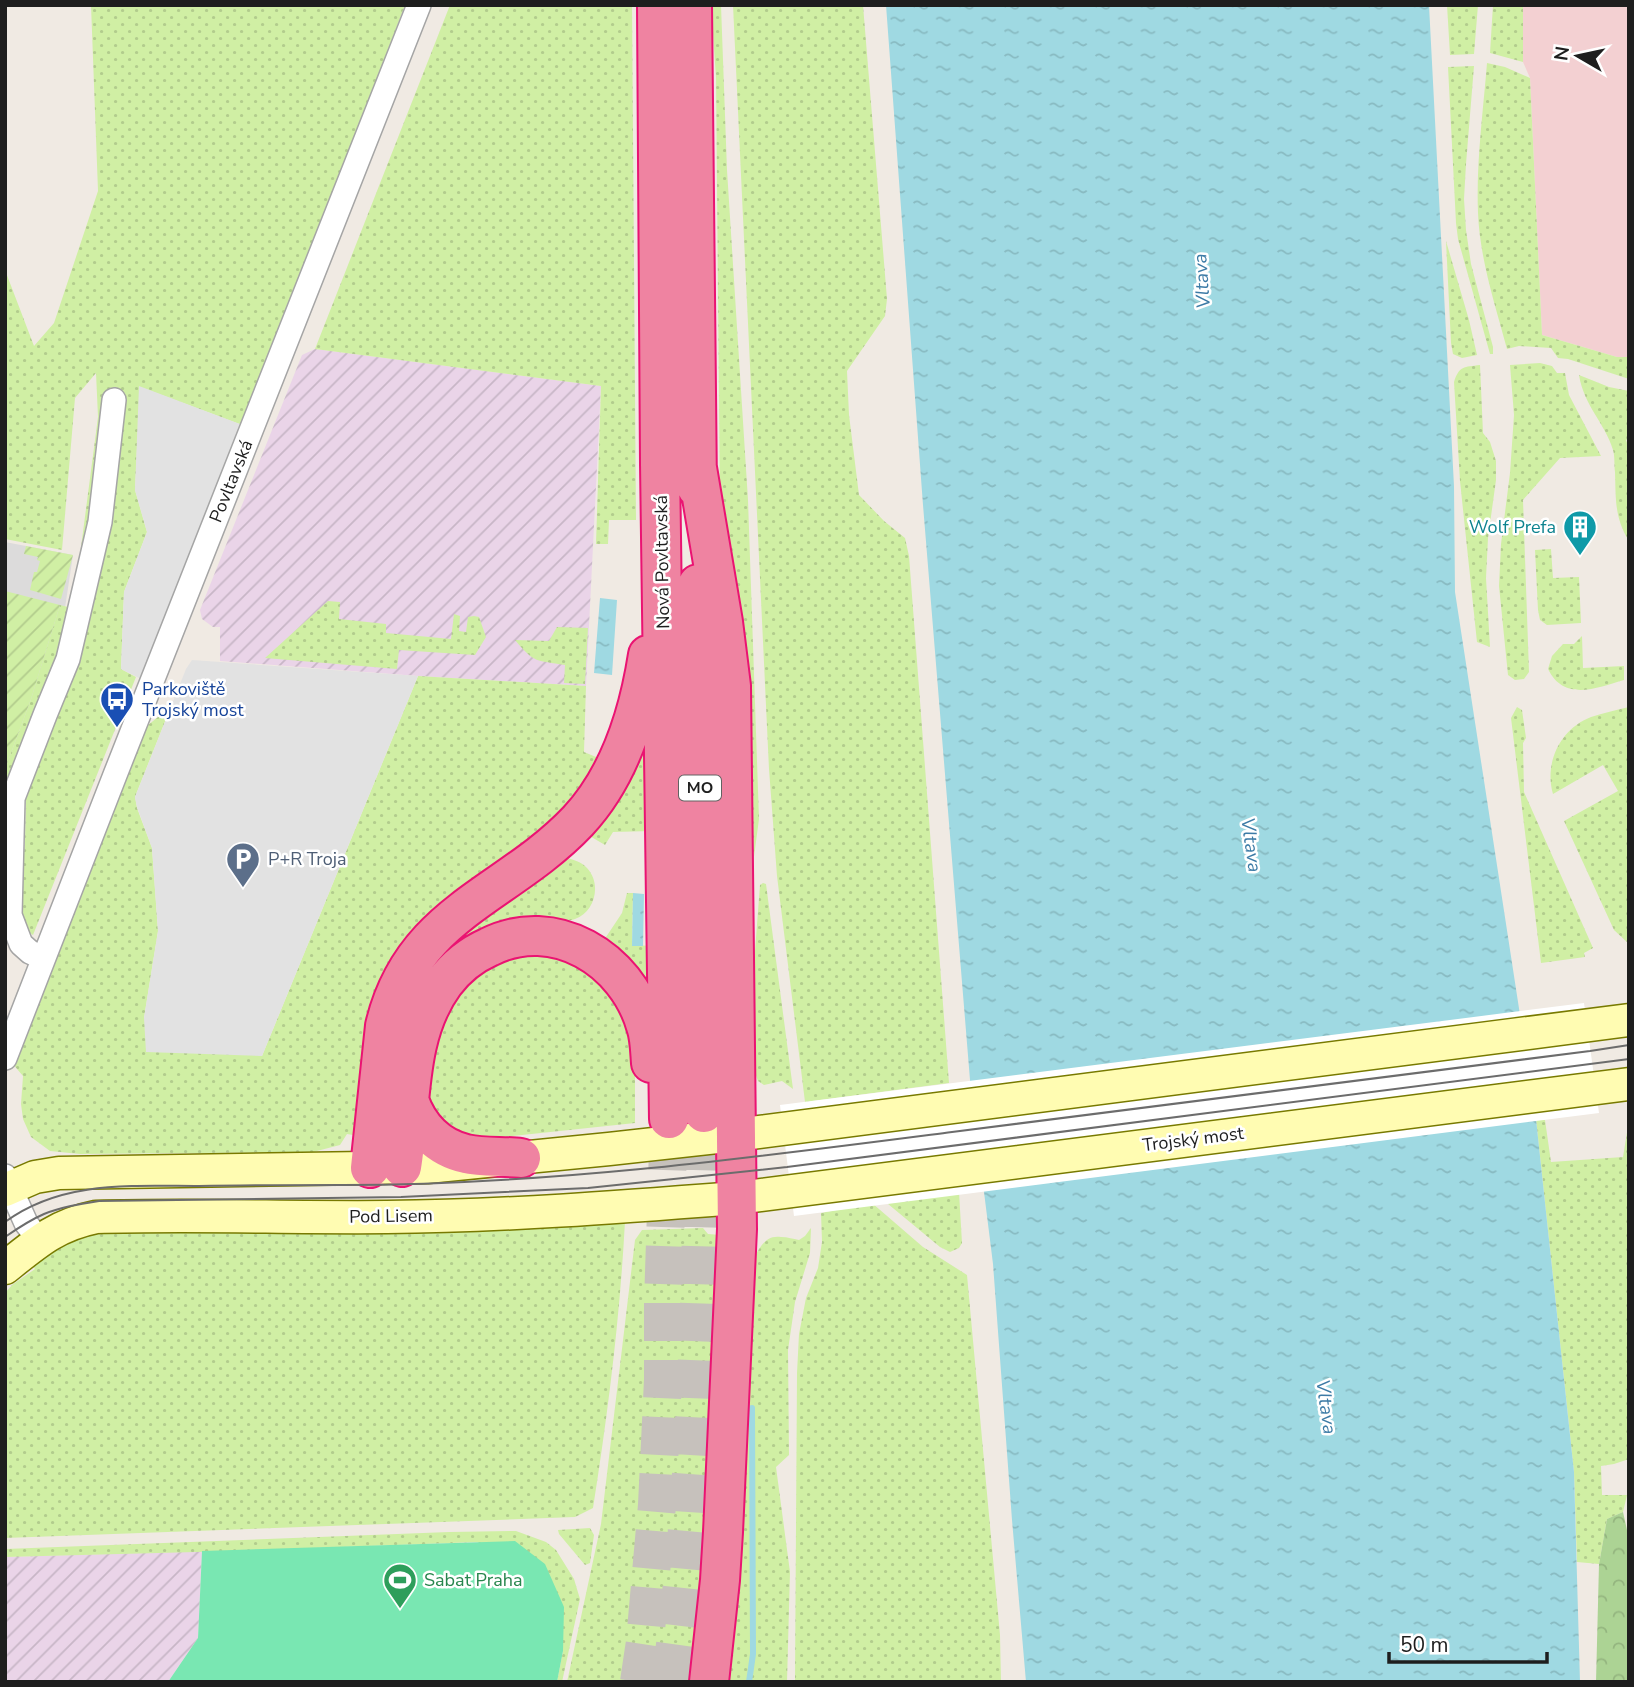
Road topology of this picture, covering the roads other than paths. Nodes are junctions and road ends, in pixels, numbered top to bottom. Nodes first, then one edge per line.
1 (419, 5) edge
2 (657, 5) edge
3 (692, 5) edge
4 (114, 400) dead end
5 (696, 462) junction
6 (662, 559) junction
7 (43, 958) junction
8 (1629, 1020) edge
9 (5, 1058) edge
10 (1629, 1084) edge
11 (409, 1100) junction
12 (675, 1118) junction
13 (735, 1135) junction
14 (521, 1158) junction
15 (386, 1168) junction
16 (7, 1184) edge
17 (790, 1190) joint
18 (737, 1198) junction
19 (388, 1217) junction
20 (39, 1240) junction
21 (5, 1268) edge
22 (709, 1682) edge

1 - 7 street, Povltavská
2 - 6 highway, Nová Povltavská / MO
3 - 5 highway, Nová Povltavská / MO
4 - 7 street
5 - 12 highway, Nová Povltavská / MO
5 - 13 highway
6 - 12 highway, Nová Povltavská / MO
6 - 15 highway
7 - 9 street, Povltavská
8 - 13 main road
10 - 17 main road, Trojský most
11 - 12 highway
11 - 14 highway
11 - 15 highway
13 - 14 main road
13 - 18 highway
14 - 15 main road
15 - 16 main road
15 - 19 main road
16 - 20 street
17 - 18 main road, Pod Lisem
18 - 19 main road, Pod Lisem
18 - 22 highway
19 - 20 main road, Pod Lisem
20 - 21 main road, Pod Lisem

